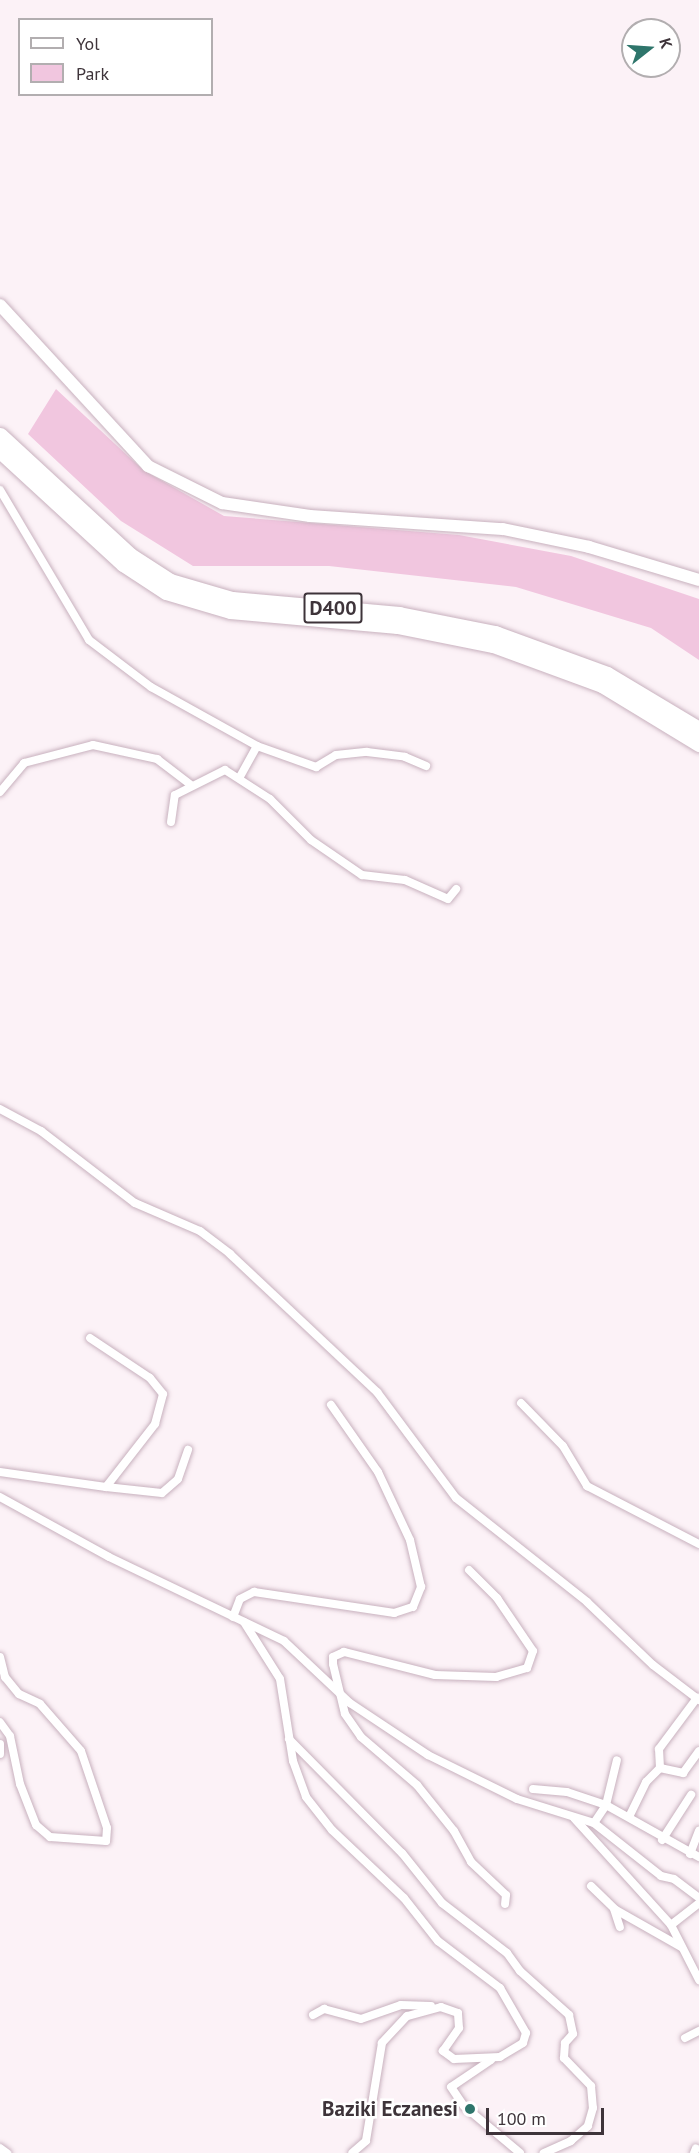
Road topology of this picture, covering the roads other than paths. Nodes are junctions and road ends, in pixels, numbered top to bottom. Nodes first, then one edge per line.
1 (0, 305) edge
2 (0, 435) edge
3 (0, 451) edge
4 (0, 490) edge
5 (699, 580) edge
6 (699, 729) edge
7 (699, 744) edge
8 (257, 746) junction
9 (426, 766) dead end
10 (240, 777) junction
11 (191, 785) junction
12 (0, 792) edge
13 (171, 822) dead end
14 (456, 890) dead end
15 (0, 1108) edge
16 (90, 1338) dead end
17 (521, 1403) dead end
18 (331, 1405) dead end
19 (188, 1450) dead end
20 (0, 1472) edge
21 (106, 1487) junction
22 (0, 1497) edge
23 (699, 1544) edge
24 (469, 1570) dead end
25 (233, 1617) junction
26 (244, 1622) junction
27 (0, 1658) edge
28 (342, 1695) junction
29 (698, 1699) edge
30 (0, 1722) edge
31 (289, 1739) junction
32 (0, 1744) edge
33 (699, 1751) edge
34 (0, 1754) edge
35 (618, 1760) dead end
36 (660, 1768) junction
37 (533, 1789) dead end
38 (691, 1795) dead end
39 (606, 1805) junction
40 (574, 1817) junction
41 (629, 1817) junction
42 (594, 1823) junction
43 (699, 1831) edge
44 (662, 1840) junction
45 (690, 1854) junction
46 (699, 1857) edge
47 (591, 1886) dead end
48 (699, 1898) edge
49 (505, 1904) dead end
50 (699, 1904) edge
51 (614, 1909) junction
52 (671, 1924) junction
53 (621, 1927) dead end
54 (684, 1949) junction
55 (698, 1975) edge
56 (441, 2007) junction
57 (313, 2015) dead end
58 (699, 2031) edge
59 (685, 2038) dead end
60 (493, 2059) junction
61 (0, 2148) edge
62 (7, 2153) edge
63 (352, 2153) edge
64 (520, 2153) edge
65 (544, 2153) edge

1 - 5 street
2 - 6 highway, D400
3 - 7 highway, D400
4 - 8 street
8 - 9 street
8 - 10 street
10 - 11 street
10 - 14 street
11 - 12 street
11 - 13 street
15 - 29 street
16 - 21 street
17 - 23 street
18 - 25 street
19 - 21 street
20 - 21 street
22 - 25 street
24 - 28 street
25 - 26 street
26 - 28 street
26 - 31 street
27 - 30 street
28 - 40 street
28 - 49 street
29 - 36 street
31 - 60 street
31 - 65 street
32 - 34 street
33 - 36 street
35 - 39 street
36 - 41 street
37 - 39 street
38 - 44 street
39 - 41 street
39 - 42 street
40 - 42 street
40 - 52 street
41 - 44 street
42 - 48 street
43 - 45 street
44 - 45 street
45 - 46 street
47 - 51 street
50 - 52 street
51 - 53 street
51 - 54 street
52 - 54 street
54 - 55 street
56 - 57 street
56 - 60 street
56 - 63 street
58 - 59 street
60 - 64 street
61 - 62 street

